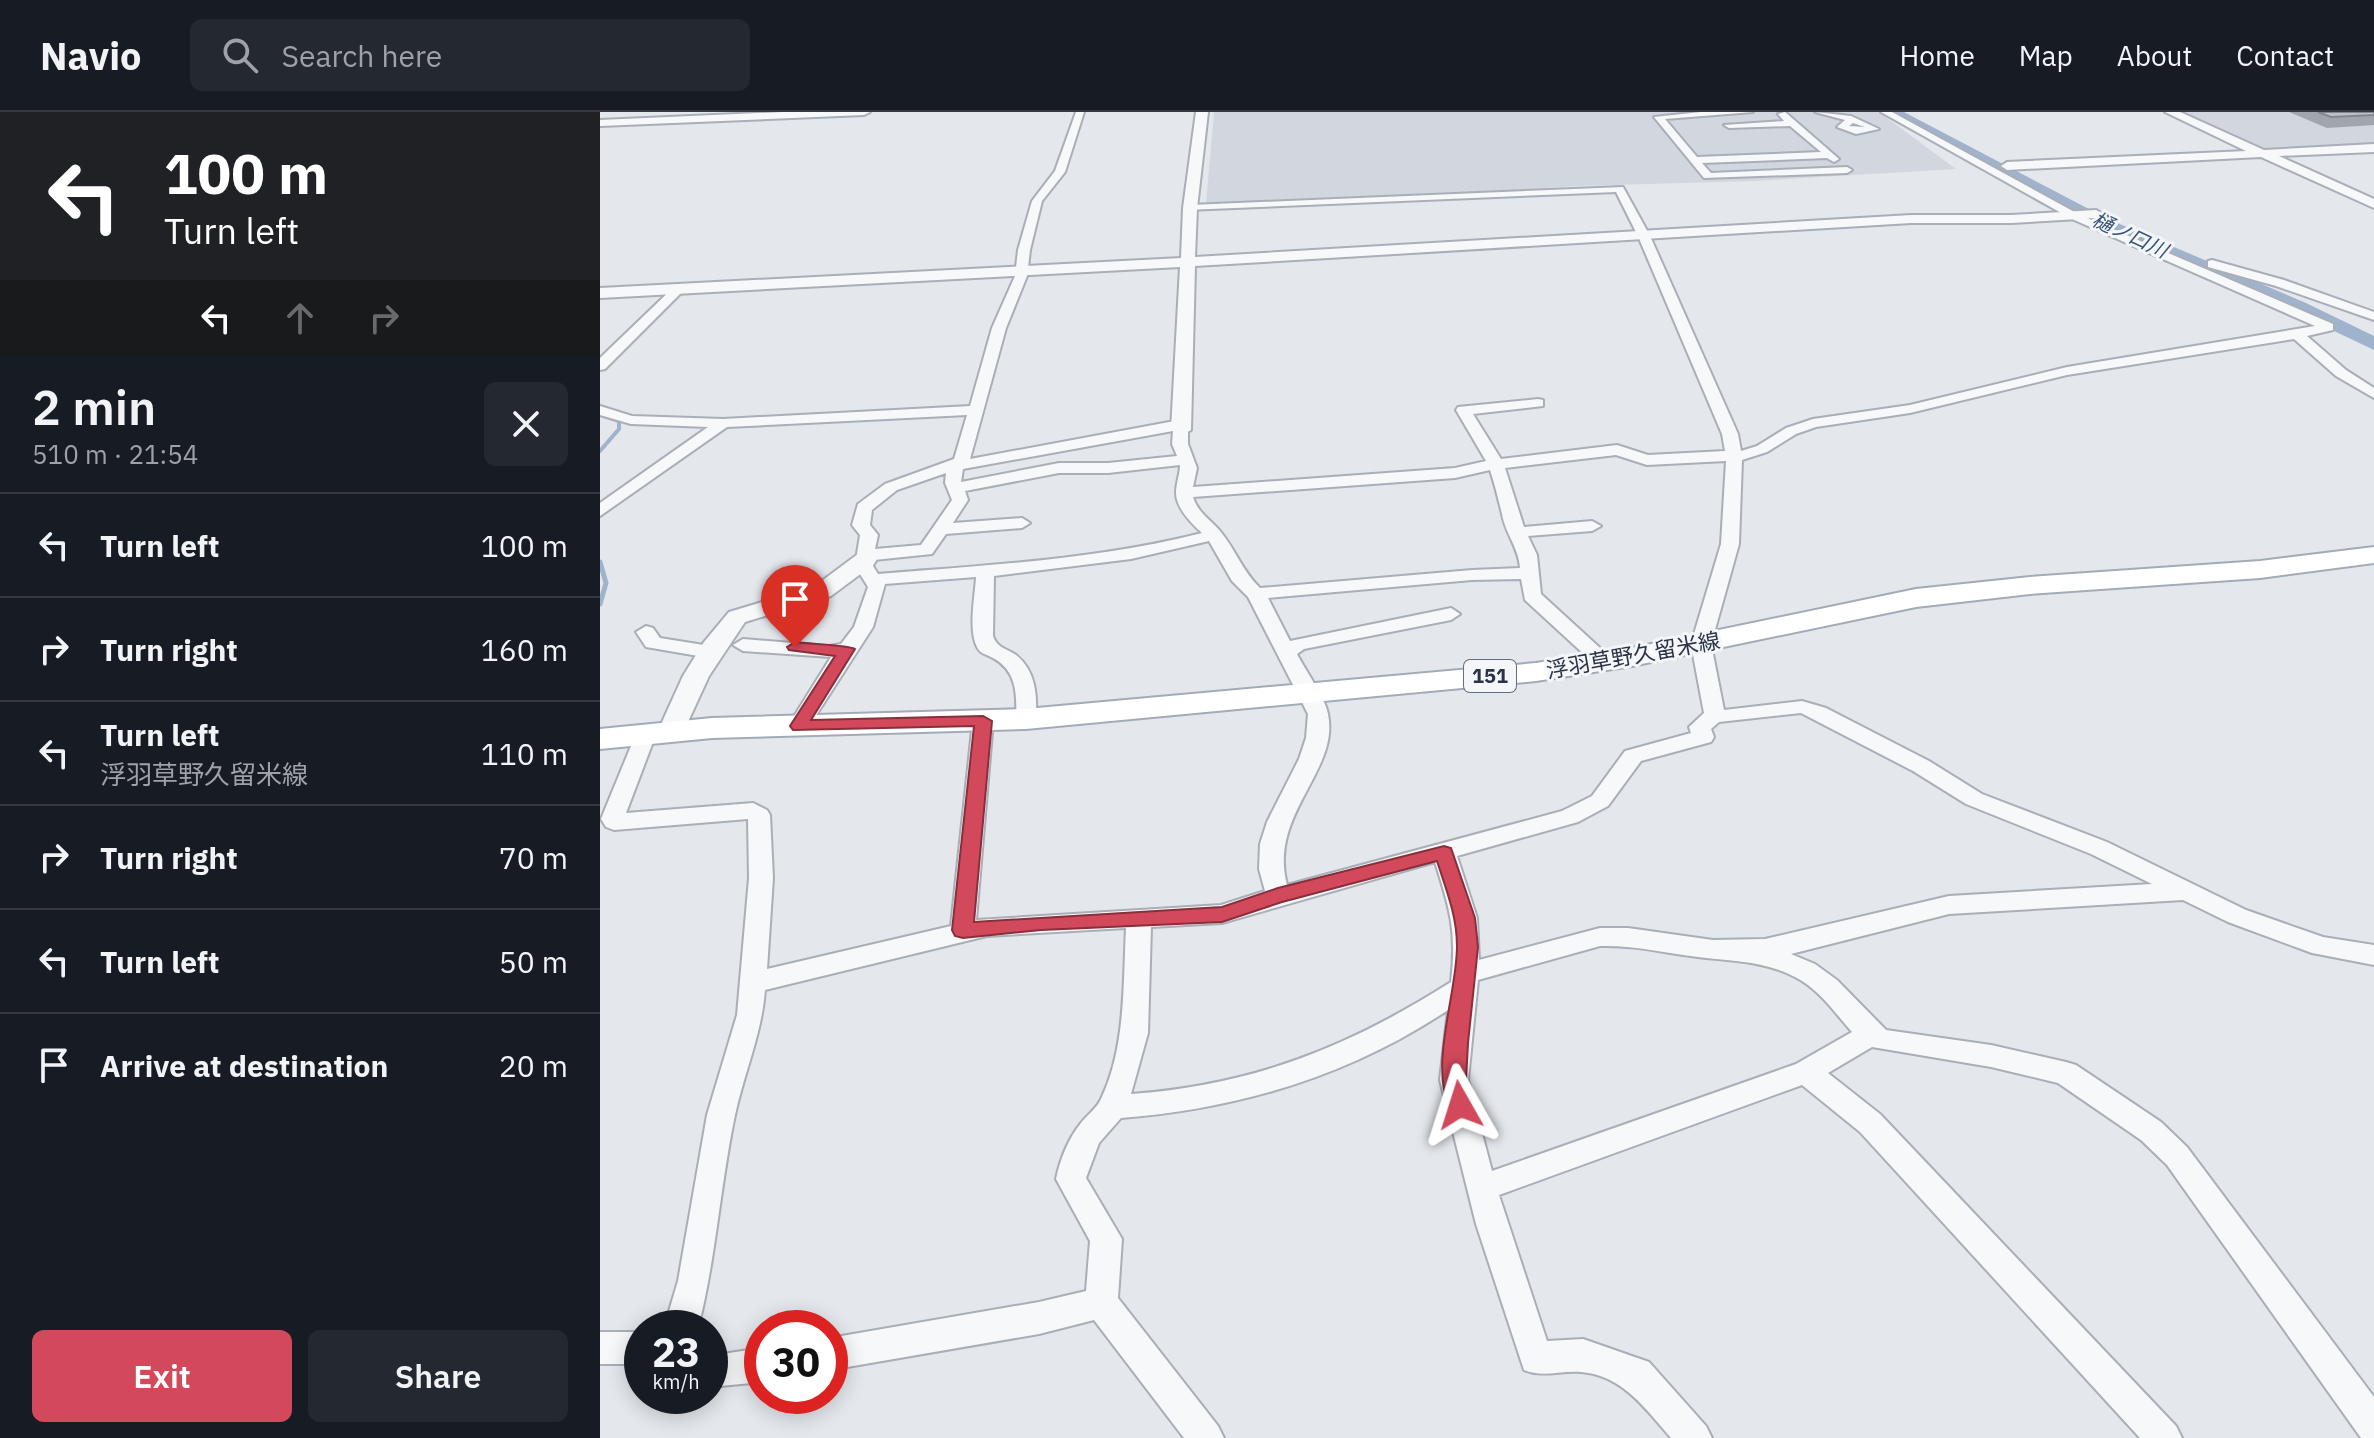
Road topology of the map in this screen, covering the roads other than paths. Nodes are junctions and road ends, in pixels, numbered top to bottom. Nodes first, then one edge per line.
1 (864, 112) edge
2 (1080, 112) edge
3 (1202, 112) edge
4 (1749, 112) edge
5 (1780, 112) edge
6 (1819, 112) edge
7 (1868, 112) edge
8 (1885, 112) edge
9 (1902, 112) edge
10 (2171, 112) edge
11 (600, 123) edge
12 (1792, 123) junction
13 (1667, 127) junction
14 (1934, 128) junction
15 (1917, 129) junction
16 (1972, 148) junction
17 (2374, 148) edge
18 (1955, 149) junction
19 (2263, 154) junction
20 (1830, 155) junction
21 (1694, 160) junction
22 (2007, 166) junction
23 (2374, 204) edge
24 (1190, 208) junction
25 (2086, 215) junction
26 (1644, 236) junction
27 (1189, 260) junction
28 (1021, 269) junction
29 (680, 288) junction
30 (600, 293) edge
31 (2373, 316) edge
32 (2334, 325) junction
33 (2297, 335) junction
34 (600, 366) edge
35 (2374, 394) edge
36 (1538, 403) dead end
37 (600, 410) edge
38 (974, 410) junction
39 (723, 423) junction
40 (1180, 427) junction
41 (1734, 456) junction
42 (1186, 460) junction
43 (1496, 464) junction
44 (955, 466) junction
45 (957, 488) junction
46 (1184, 493) junction
47 (600, 511) edge
48 (1022, 523) dead end
49 (1592, 526) dead end
50 (941, 529) junction
51 (1520, 532) junction
52 (1214, 535) junction
53 (2374, 555) edge
54 (869, 565) junction
55 (985, 570) junction
56 (1528, 575) junction
57 (1256, 594) junction
58 (1451, 614) dead end
59 (646, 632) dead end
60 (1701, 644) junction
61 (743, 645) dead end
62 (847, 649) junction
63 (1288, 651) junction
64 (710, 652) junction
65 (1605, 663) junction
66 (1307, 694) junction
67 (1715, 715) junction
68 (1026, 719) junction
69 (983, 721) junction
70 (799, 726) junction
71 (658, 732) junction
72 (600, 739) edge
73 (1444, 853) junction
74 (2186, 891) junction
75 (1278, 896) junction
76 (1139, 919) junction
77 (963, 930) junction
78 (1733, 950) junction
79 (2374, 955) edge
80 (1465, 980) junction
81 (755, 982) junction
82 (1871, 1035) junction
83 (1806, 1072) junction
84 (1113, 1107) junction
85 (1481, 1188) junction
86 (1101, 1303) junction
87 (686, 1310) edge
88 (600, 1348) edge
89 (624, 1348) edge
90 (848, 1351) edge
91 (2374, 1426) edge
92 (1206, 1438) edge
93 (1694, 1438) edge
94 (2164, 1438) edge

1 - 11 street
2 - 28 street
3 - 24 street
4 - 13 street
5 - 12 street
6 - 7 street
8 - 15 street
9 - 14 street
10 - 19 street
12 - 13 street
12 - 20 street
13 - 21 street
14 - 15 street
14 - 16 street
15 - 18 street
16 - 18 street
16 - 22 street
17 - 19 street
18 - 25 street
19 - 22 street
19 - 23 street
20 - 21 street
20 - 21 street
22 - 25 street
24 - 26 street
24 - 27 street
25 - 26 street
25 - 31 street
25 - 32 street
26 - 27 street
26 - 41 street
27 - 28 street
27 - 40 street
28 - 29 street
28 - 38 street
29 - 30 street
29 - 34 street
31 - 32 street
32 - 33 street
33 - 35 street
33 - 41 street
36 - 43 street
37 - 39 street
38 - 39 street
38 - 44 street
39 - 47 street
40 - 42 street
40 - 44 street
41 - 43 street
41 - 60 street
42 - 45 street
42 - 46 street
43 - 46 street
43 - 51 street
44 - 45 street
44 - 54 street
45 - 50 street
46 - 52 street
48 - 50 street
49 - 51 street
50 - 54 street
51 - 56 street
52 - 55 street
52 - 57 street
53 - 60 main road, 浮羽草野久留米線 / 151
54 - 55 street
54 - 62 street
54 - 64 street
55 - 68 street
56 - 57 street
56 - 65 street
57 - 63 street
58 - 63 street
59 - 64 street
60 - 65 main road, 浮羽草野久留米線 / 151
60 - 67 street
61 - 62 street
62 - 70 street
63 - 66 street
64 - 71 street
65 - 66 main road, 浮羽草野久留米線 / 151
66 - 68 main road, 浮羽草野久留米線 / 151
66 - 75 street
67 - 73 street
67 - 74 street
68 - 69 main road, 浮羽草野久留米線 / 151
69 - 70 main road, 浮羽草野久留米線 / 151
69 - 77 street
70 - 71 main road, 浮羽草野久留米線 / 151
71 - 72 main road, 浮羽草野久留米線 / 151
71 - 81 street
73 - 75 street
73 - 80 street
74 - 78 street
74 - 79 street
75 - 76 street
76 - 77 street
76 - 84 street
77 - 81 street
78 - 80 street
78 - 82 street
80 - 84 street
80 - 85 street
81 - 87 street
82 - 83 street
82 - 91 street
83 - 85 street
83 - 94 street
84 - 86 street
85 - 93 street
86 - 90 street
86 - 92 street
88 - 89 street

